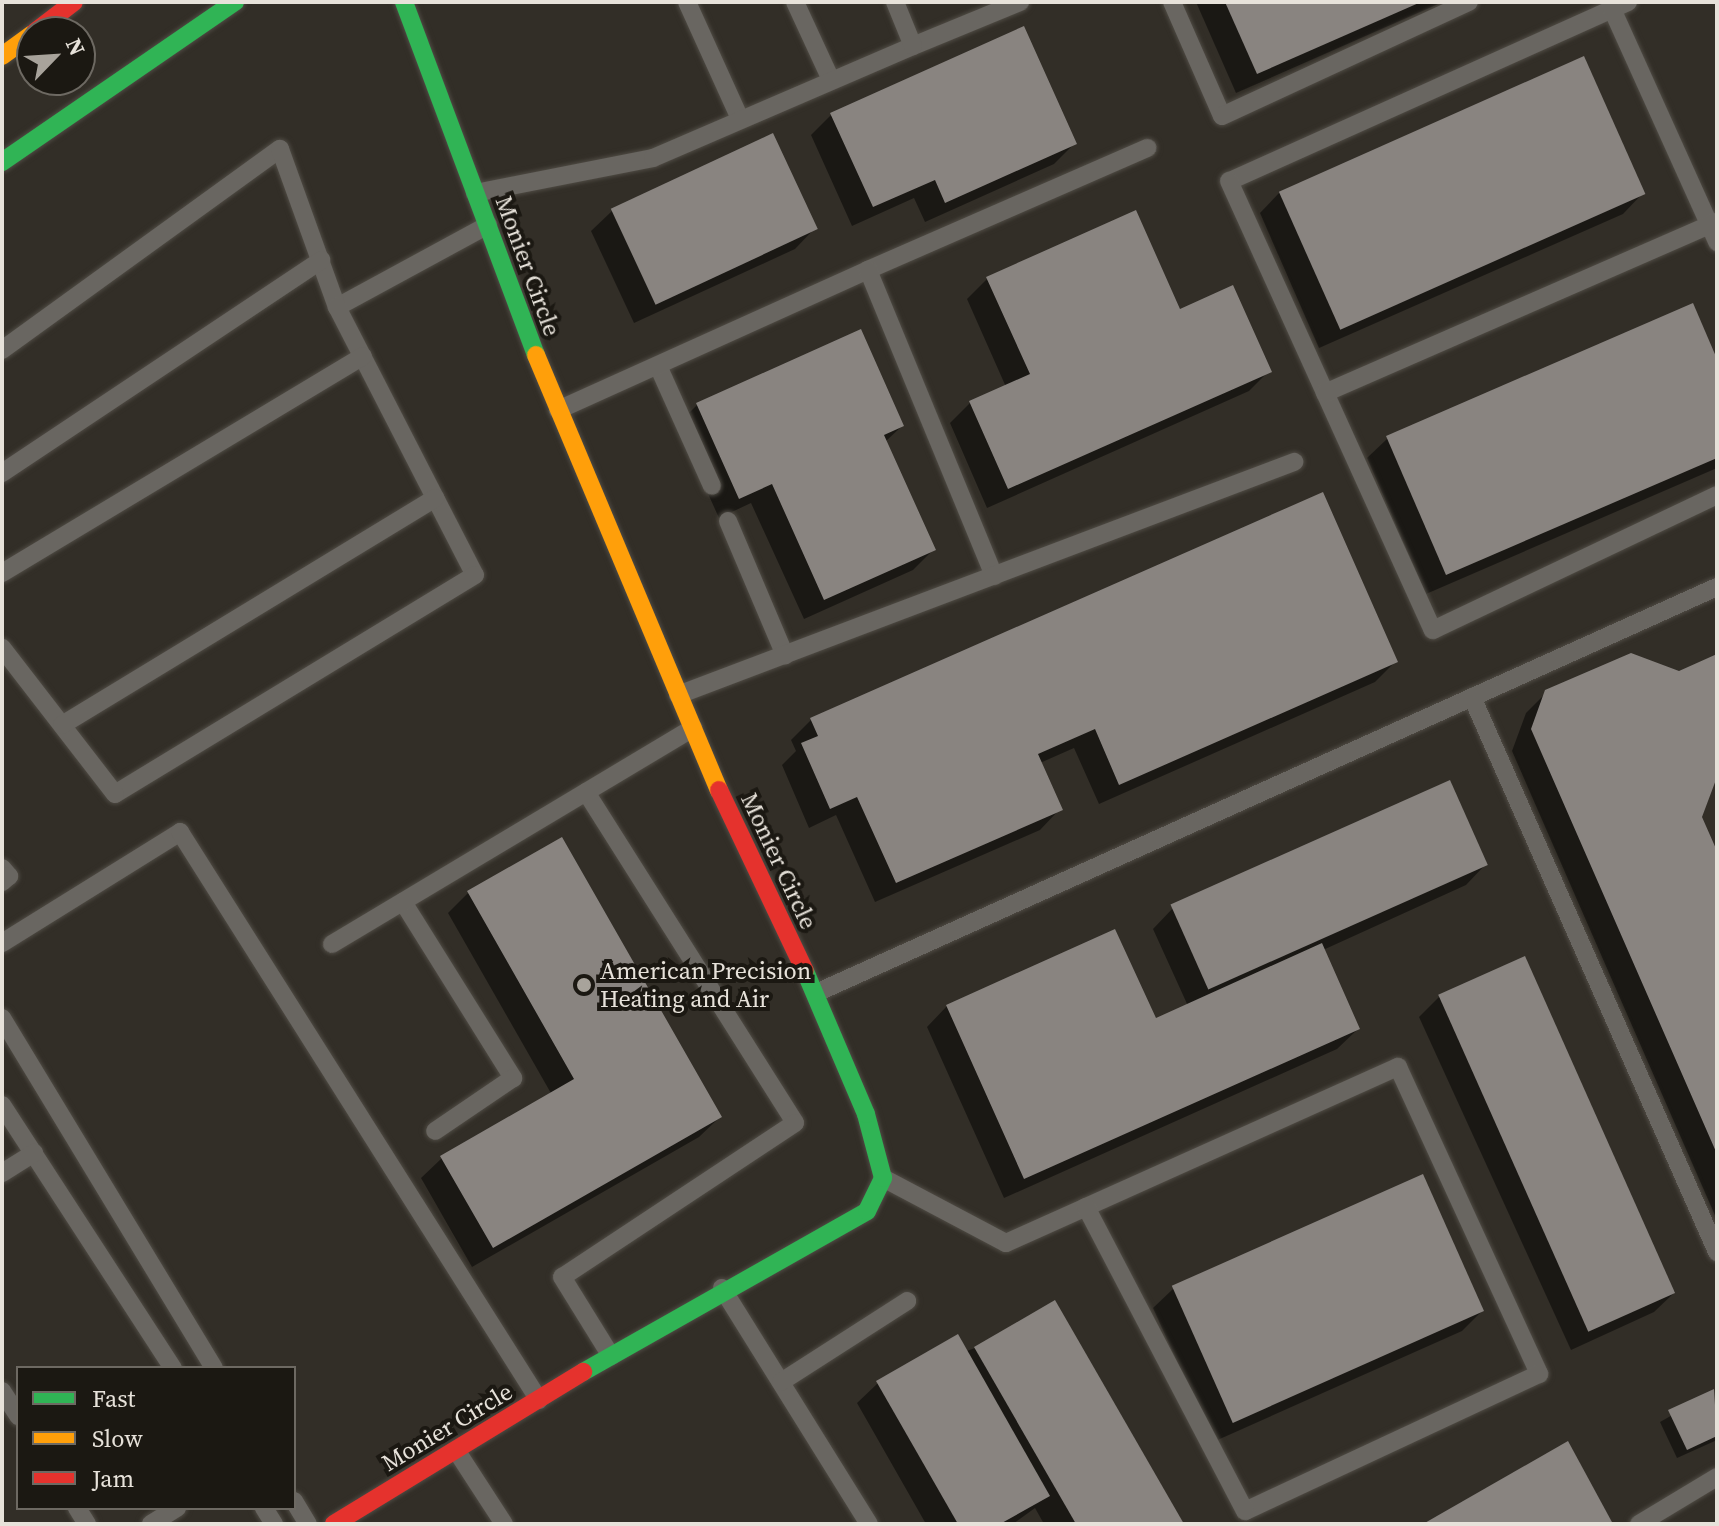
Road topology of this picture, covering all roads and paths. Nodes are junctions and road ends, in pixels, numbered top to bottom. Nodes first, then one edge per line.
1 (74, 2) edge
2 (235, 2) edge
3 (404, 2) edge
4 (687, 2) edge
5 (795, 2) edge
6 (895, 2) edge
7 (1020, 2) edge
8 (1172, 2) edge
9 (1469, 2) edge
10 (1620, 6) edge
11 (55, 16) edge
12 (913, 46) junction
13 (831, 80) junction
14 (740, 119) junction
15 (1147, 148) dead end
16 (2, 162) edge
17 (475, 193) junction
18 (488, 225) junction
19 (1714, 230) edge
20 (321, 260) junction
21 (868, 270) junction
22 (337, 307) junction
23 (2, 350) edge
24 (363, 356) junction
25 (659, 368) junction
26 (1325, 393) junction
27 (558, 410) junction
28 (1294, 462) dead end
29 (2, 473) edge
30 (712, 486) dead end
31 (1717, 495) edge
32 (436, 498) junction
33 (728, 521) dead end
34 (2, 573) edge
35 (994, 576) junction
36 (1717, 587) edge
37 (2, 648) edge
38 (785, 655) junction
39 (678, 695) junction
40 (1472, 697) junction
41 (62, 725) junction
42 (693, 728) junction
43 (586, 792) junction
44 (2, 868) edge
45 (2, 882) edge
46 (403, 902) junction
47 (2, 943) edge
48 (332, 944) dead end
49 (816, 993) junction
50 (2, 1018) edge
51 (2, 1105) edge
52 (435, 1131) dead end
53 (34, 1153) junction
54 (2, 1173) edge
55 (883, 1178) junction
56 (1086, 1207) junction
57 (1717, 1252) edge
58 (722, 1288) junction
59 (907, 1301) dead end
60 (611, 1356) junction
61 (172, 1366) edge
62 (213, 1366) edge
63 (781, 1382) junction
64 (2, 1391) edge
65 (539, 1400) junction
66 (12, 1416) edge
67 (456, 1450) junction
68 (1717, 1477) edge
69 (296, 1504) edge
70 (174, 1510) edge
71 (151, 1524) edge
72 (308, 1524) edge
73 (334, 1524) edge
74 (504, 1524) edge
75 (869, 1524) edge
76 (1639, 1524) edge

1 - 11 street
2 - 16 street
3 - 17 street, Monier Circle
4 - 14 lane
5 - 13 lane
6 - 12 lane
7 - 12 lane
8 - 9 lane
10 - 19 lane
10 - 26 lane
12 - 13 lane
13 - 14 lane
14 - 17 lane
15 - 21 lane
17 - 18 street, Monier Circle
18 - 22 lane
18 - 27 street, Monier Circle
19 - 26 lane
20 - 22 lane
20 - 23 lane
20 - 29 lane
21 - 25 lane
21 - 35 lane
22 - 24 lane
24 - 32 lane
24 - 34 lane
25 - 27 lane
25 - 30 lane
26 - 31 lane
27 - 39 street, Monier Circle
28 - 35 lane
32 - 41 lane
32 - 41 lane
33 - 38 lane
35 - 38 lane
36 - 40 lane
37 - 41 lane
38 - 39 lane
39 - 42 street, Monier Circle
40 - 49 lane
40 - 57 lane
42 - 43 lane
42 - 49 street, Monier Circle
43 - 46 lane
43 - 60 lane
44 - 45 lane
46 - 48 lane
46 - 52 lane
47 - 65 lane
49 - 55 street, Monier Circle
50 - 62 lane
51 - 53 lane
53 - 54 lane
53 - 61 lane
55 - 56 lane
55 - 58 street, Monier Circle
56 - 56 lane
58 - 60 street, Monier Circle
58 - 63 lane
59 - 63 lane
60 - 65 street, Monier Circle
63 - 75 lane
64 - 66 lane
65 - 67 street, Monier Circle
67 - 73 street, Monier Circle
67 - 74 lane
68 - 76 lane
69 - 72 lane
70 - 71 lane

